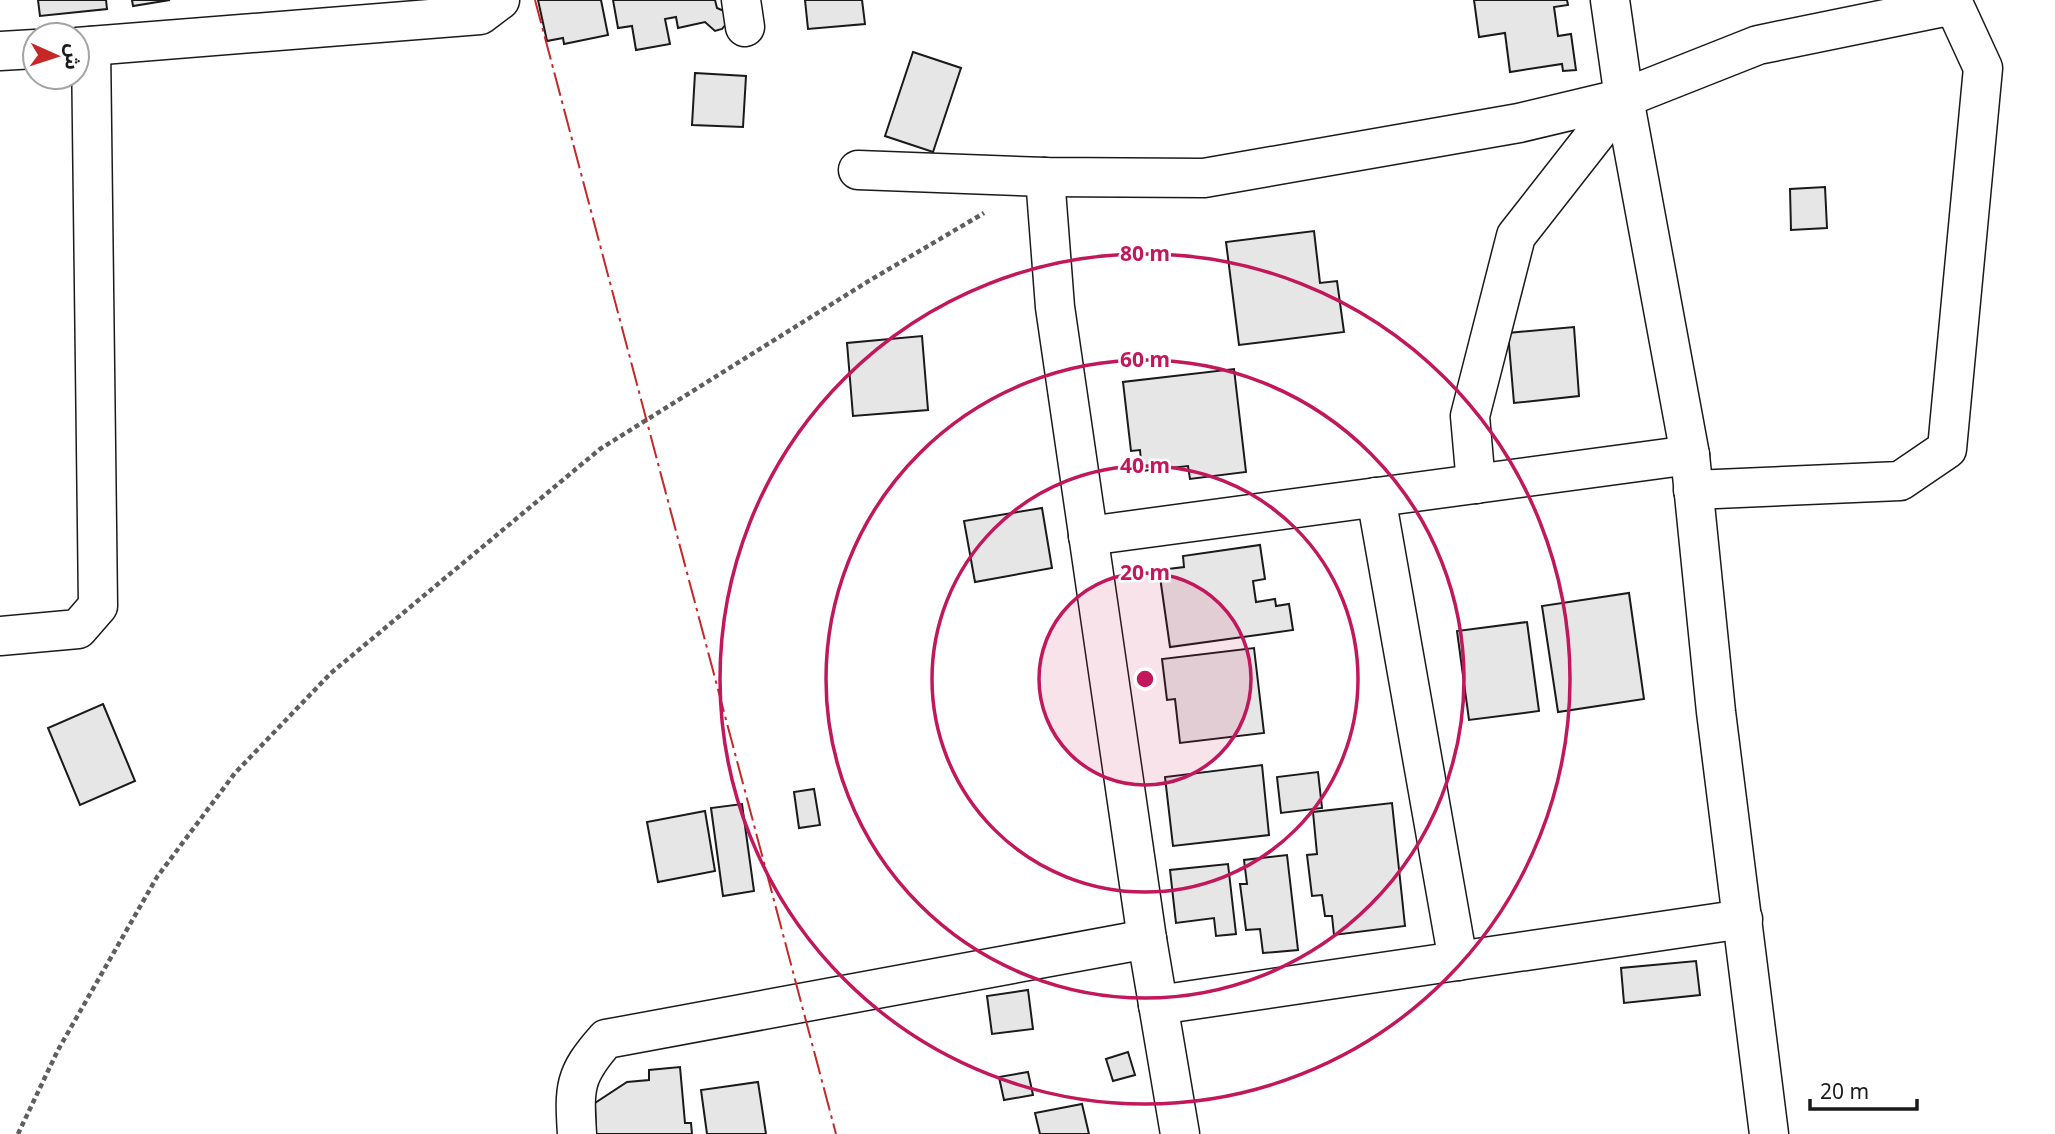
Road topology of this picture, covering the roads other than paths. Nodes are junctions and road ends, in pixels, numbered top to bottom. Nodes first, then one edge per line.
1 (500, 0) edge
2 (1610, 0) edge
3 (91, 46) edge
4 (21, 50) edge
5 (0, 51) edge
6 (85, 91) edge
7 (1624, 98) junction
8 (858, 170) dead end
9 (1045, 177) junction
10 (1691, 472) junction
11 (1476, 484) junction
12 (1376, 498) junction
13 (1088, 536) junction
14 (0, 636) edge
15 (1743, 919) junction
16 (1147, 939) junction
17 (1458, 961) junction
18 (1158, 1005) junction
19 (577, 1134) edge
20 (1180, 1134) edge
21 (1769, 1134) edge

1 - 3 street
2 - 7 street
4 - 5 street
6 - 14 street
7 - 9 street
7 - 10 street
7 - 10 street
7 - 11 street
8 - 9 street
9 - 13 street
10 - 11 street
10 - 15 street
11 - 12 street
12 - 13 street
12 - 17 street
13 - 16 street
15 - 17 street
15 - 21 street
16 - 18 street
16 - 19 street
17 - 18 street
18 - 20 street

